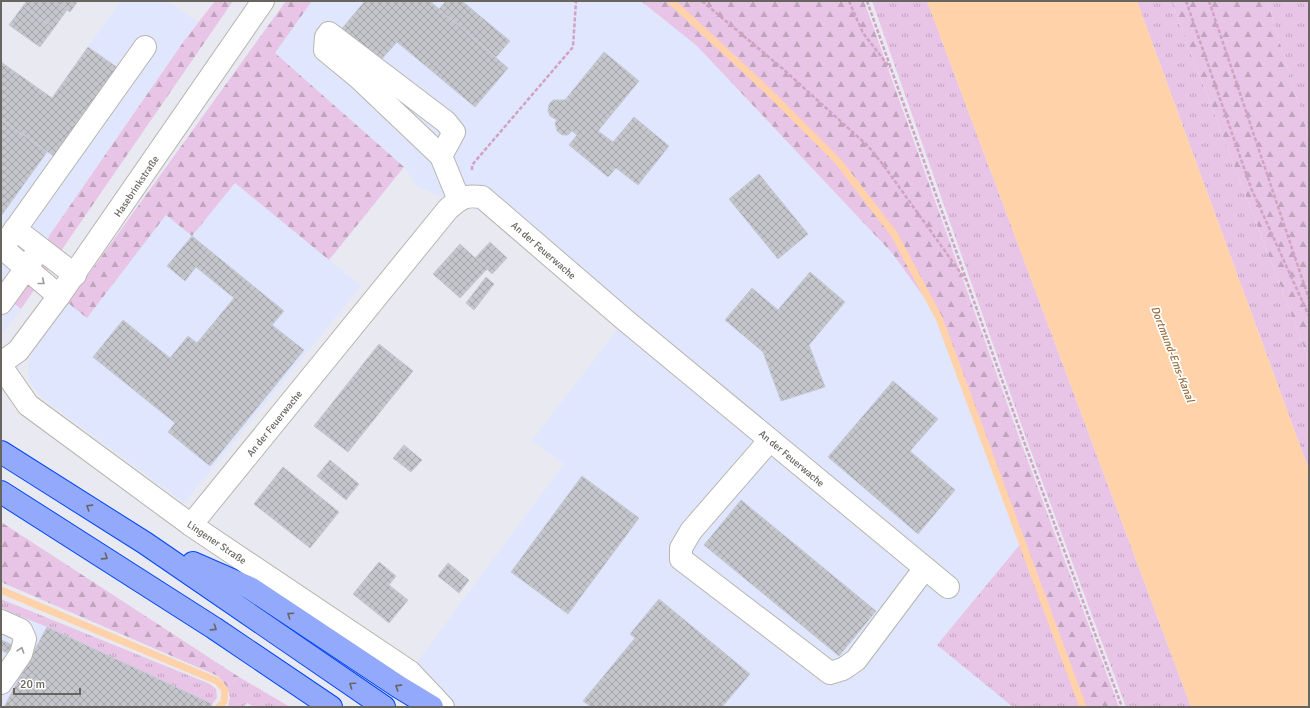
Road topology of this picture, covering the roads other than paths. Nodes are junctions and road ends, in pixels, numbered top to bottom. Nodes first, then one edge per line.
1 (263, 1) edge
2 (145, 47) dead end
3 (441, 156) junction
4 (463, 198) junction
5 (16, 229) junction
6 (1, 248) edge
7 (40, 248) junction
8 (26, 269) junction
9 (75, 275) junction
10 (59, 296) junction
11 (1, 303) edge
12 (1, 365) edge
13 (770, 440) junction
14 (1, 452) edge
15 (1, 492) edge
16 (1, 508) edge
17 (191, 525) junction
18 (72, 536) junction
19 (145, 543) junction
20 (925, 568) junction
21 (948, 587) dead end
22 (1, 620) edge
23 (1, 683) edge
24 (331, 707) edge
25 (384, 707) edge
26 (432, 707) edge
27 (444, 707) edge

1 - 9 street, Hasebrinkstraße
2 - 5 street
3 - 3 street
3 - 4 street
4 - 13 street, An der Feuerwache
4 - 17 street, An der Feuerwache
5 - 6 street
5 - 7 street
6 - 8 street
7 - 8 street
7 - 9 street
8 -> 10 street
8 - 11 street
9 - 10 street, Hasebrinkstraße
10 - 12 street, Hasebrinkstraße
12 - 17 street, Lingener Straße
13 - 20 street, An der Feuerwache
13 - 20 street
19 -> 14 highway
15 - 18 highway
16 - 18 highway
17 - 27 street, Lingener Straße
18 -> 24 highway
25 -> 19 highway
26 -> 19 highway
20 - 21 street, An der Feuerwache
23 -> 22 street

